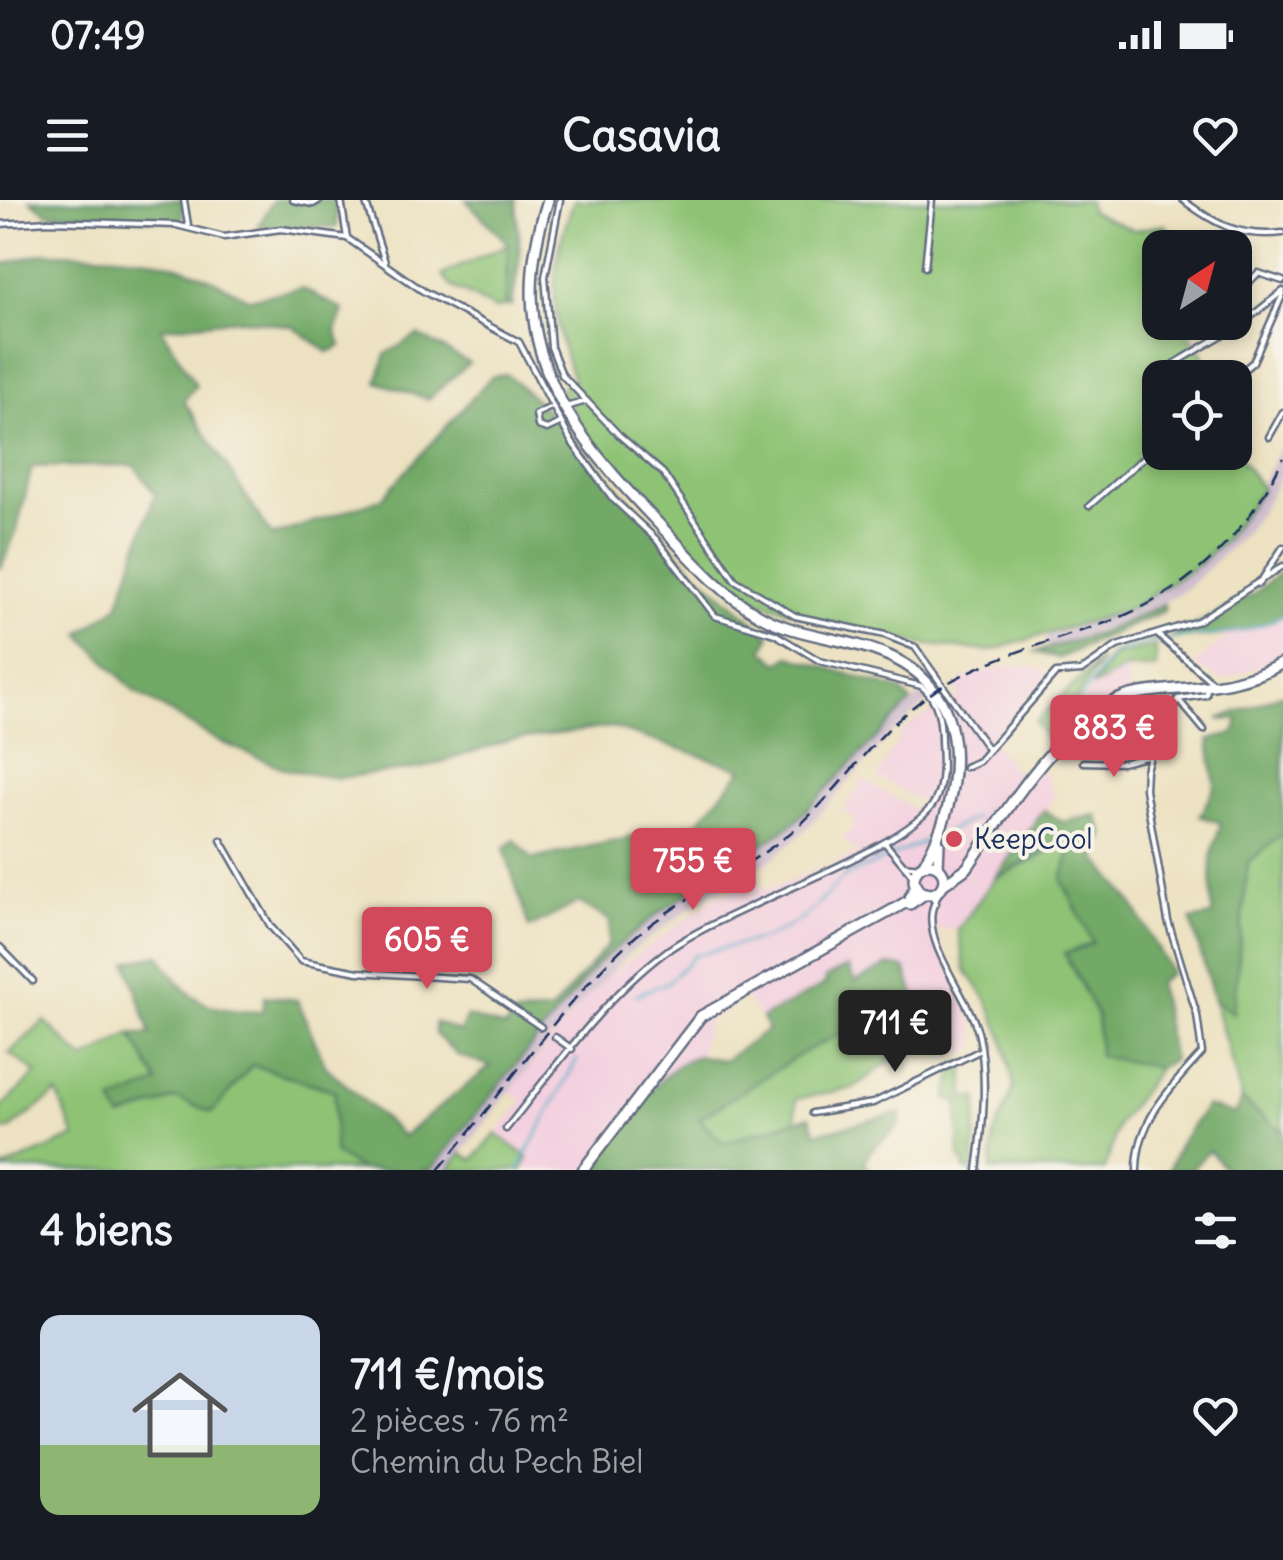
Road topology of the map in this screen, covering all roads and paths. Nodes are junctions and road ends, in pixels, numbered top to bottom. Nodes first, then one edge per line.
1 (184, 200) edge
2 (293, 200) edge
3 (320, 200) edge
4 (341, 200) edge
5 (364, 200) edge
6 (548, 200) edge
7 (560, 200) edge
8 (932, 200) edge
9 (1183, 200) edge
10 (0, 224) edge
11 (188, 226) junction
12 (1283, 232) edge
13 (347, 238) junction
14 (384, 264) junction
15 (925, 266) dead end
16 (1252, 279) edge
17 (1283, 281) edge
18 (1283, 293) edge
19 (1252, 314) edge
20 (1213, 340) edge
21 (1180, 360) edge
22 (1252, 363) edge
23 (587, 401) junction
24 (569, 406) dead end
25 (549, 408) dead end
26 (1283, 412) edge
27 (560, 423) junction
28 (1270, 437) dead end
29 (1142, 459) edge
30 (1089, 506) dead end
31 (1283, 547) edge
32 (1283, 566) edge
33 (1259, 586) junction
34 (1160, 639) junction
35 (1283, 663) edge
36 (1210, 688) junction
37 (1178, 699) junction
38 (1124, 721) dead end
39 (1204, 730) dead end
40 (1156, 738) junction
41 (988, 749) junction
42 (1150, 756) junction
43 (1083, 762) dead end
44 (942, 766) junction
45 (955, 766) dead end
46 (965, 767) dead end
47 (221, 840) dead end
48 (885, 842) junction
49 (935, 846) junction
50 (974, 858) junction
51 (904, 865) junction
52 (940, 868) junction
53 (918, 873) junction
54 (935, 893) junction
55 (0, 948) edge
56 (33, 981) dead end
57 (541, 1028) dead end
58 (555, 1037) dead end
59 (572, 1049) junction
60 (981, 1050) junction
61 (812, 1113) dead end
62 (506, 1129) dead end
63 (585, 1170) edge
64 (977, 1170) edge
65 (1137, 1170) edge

1 - 11 street
2 - 3 street
4 - 13 street
5 - 14 street
6 - 49 main road
7 - 23 street
8 - 15 street
9 - 12 street
10 - 11 street
11 - 13 street
13 - 14 street
14 - 27 street
16 - 17 street
18 - 19 street
18 - 22 street
20 - 21 street
23 - 24 street
23 - 41 street
25 - 27 street
26 - 28 street
27 - 44 street
29 - 30 street
31 - 33 street
32 - 33 street
33 - 34 street
34 - 36 street
34 - 41 street
35 - 36 main road
36 - 37 street
36 - 50 main road
37 - 39 street
37 - 40 street
38 - 40 street
40 - 42 street
41 - 46 street
42 - 43 street
42 - 65 street
44 - 45 street
44 - 48 street
47 - 57 street
48 - 51 street
48 - 59 street
49 - 52 main road
49 - 53 main road
50 - 52 main road
50 - 54 main road
51 - 53 street
51 - 53 street
52 - 53 main road
52 - 54 main road
53 - 54 main road
53 - 63 main road
54 - 60 street
54 - 63 main road
55 - 56 street
58 - 59 street
59 - 62 street
60 - 61 street
60 - 64 street

